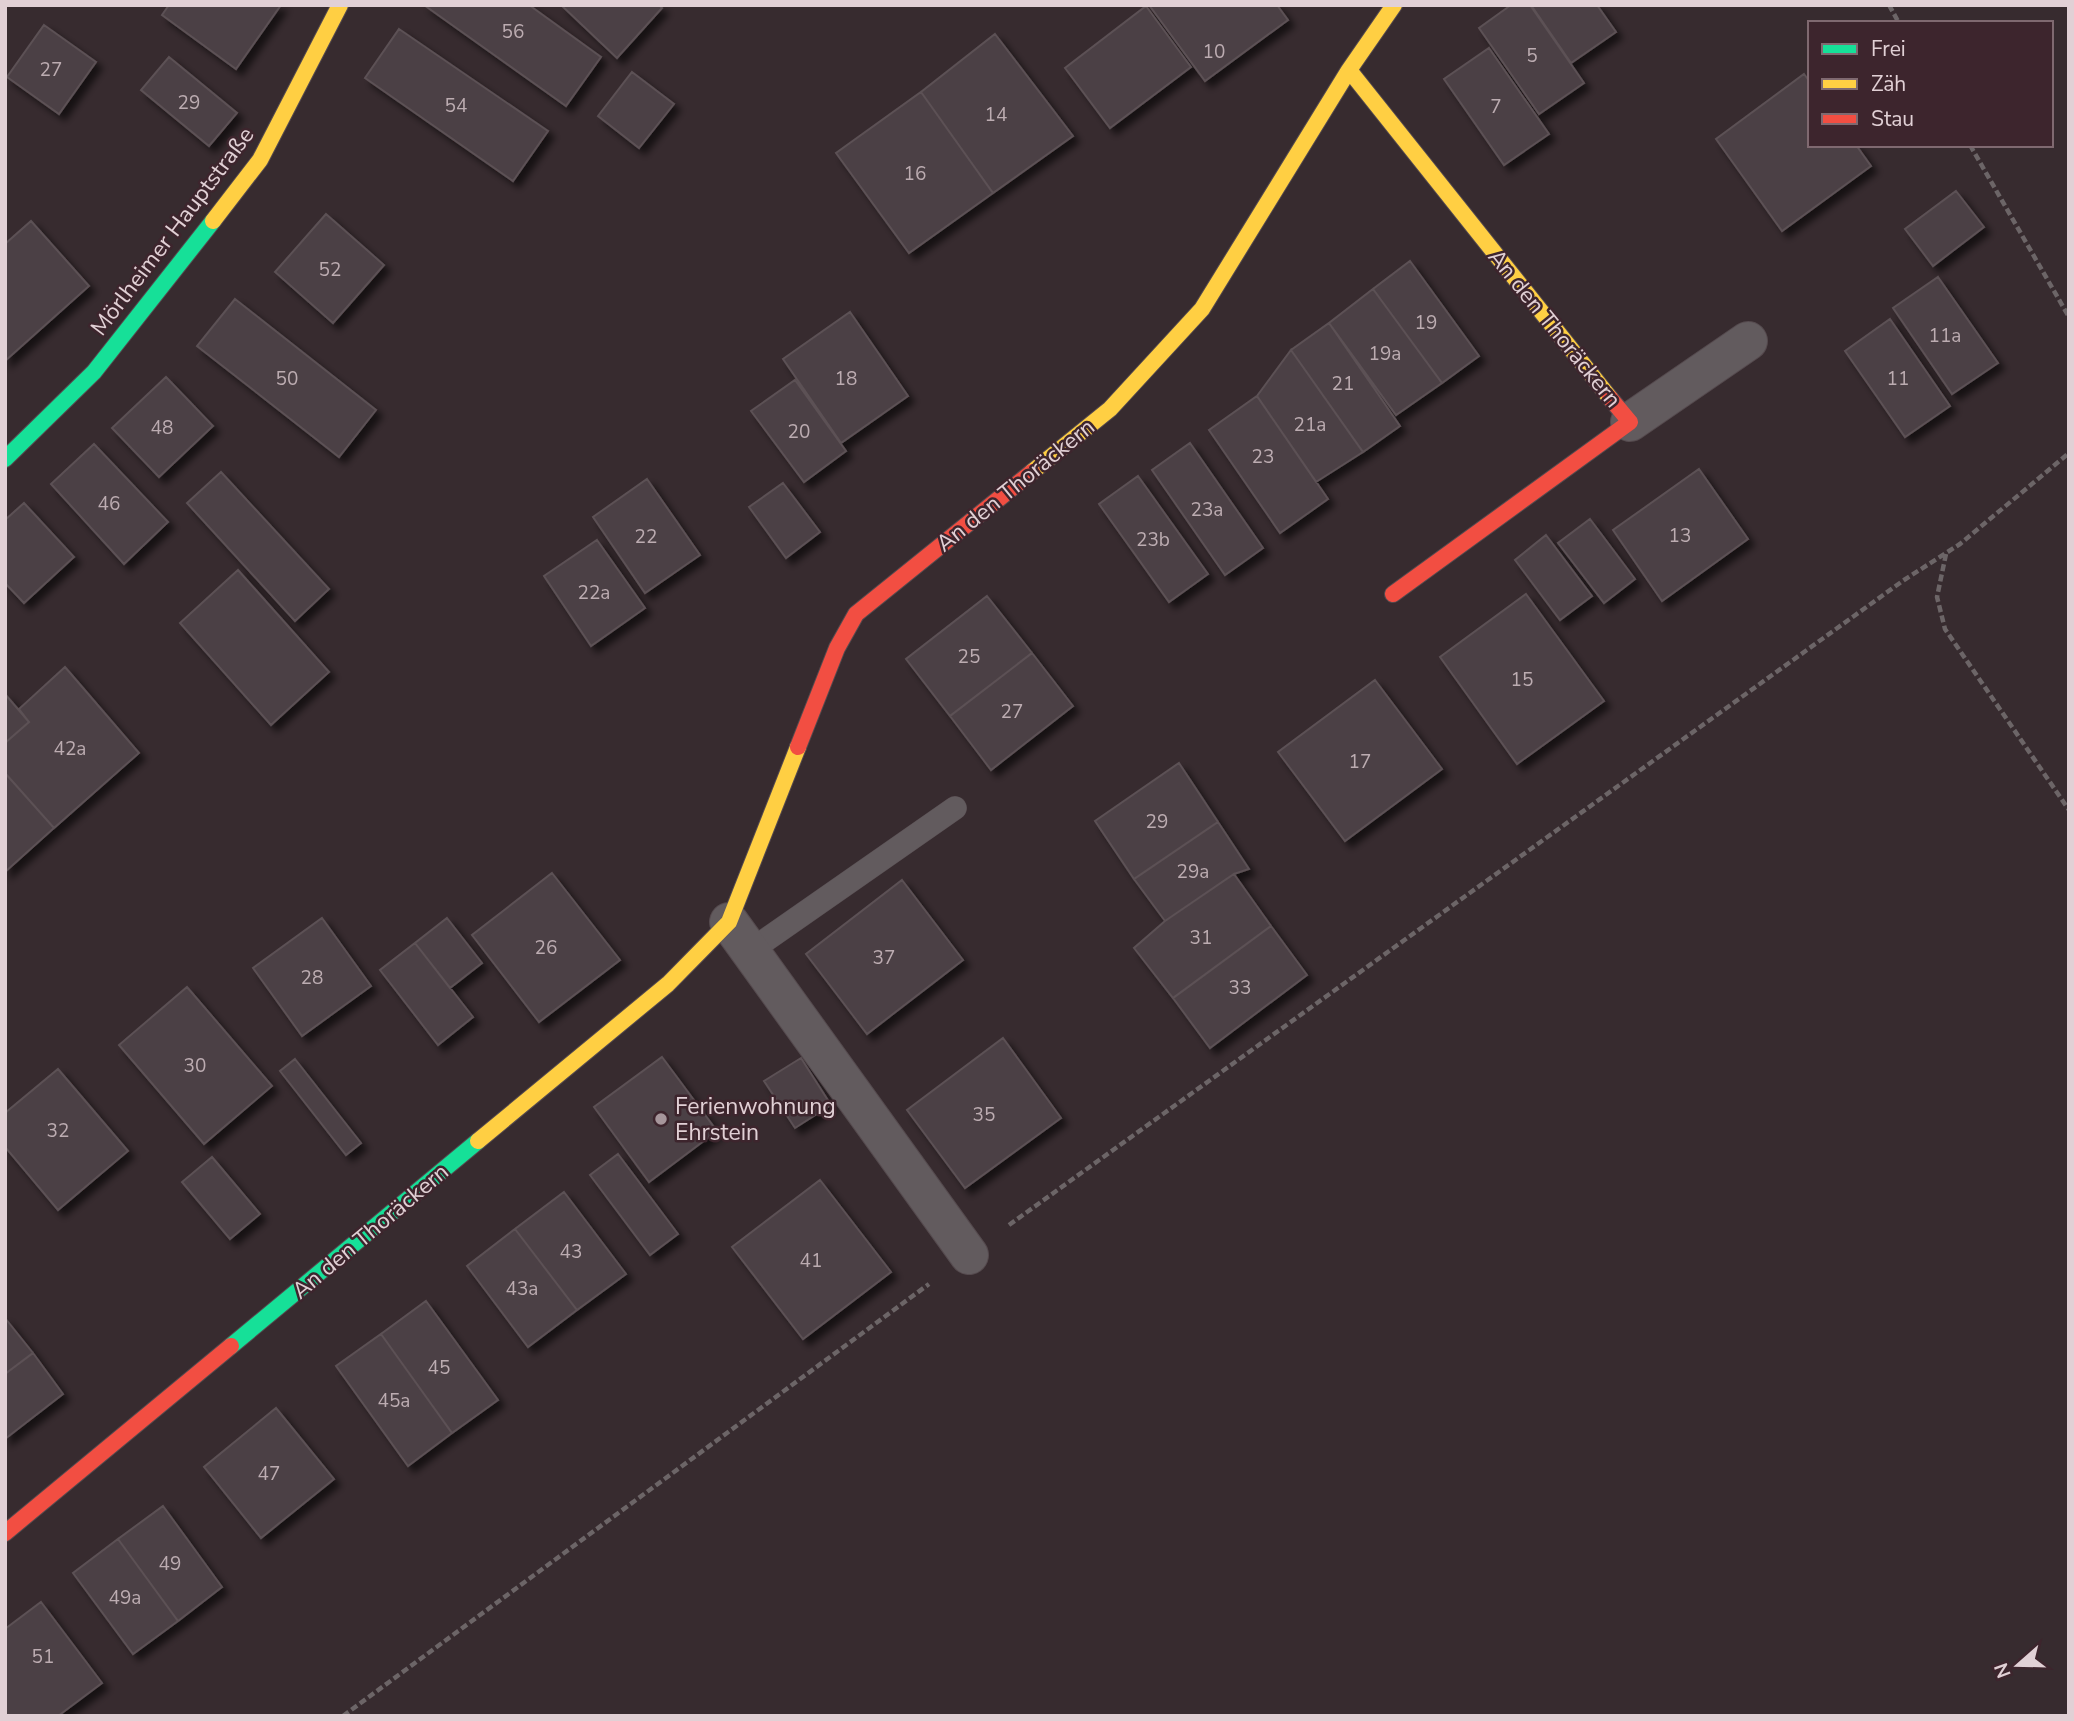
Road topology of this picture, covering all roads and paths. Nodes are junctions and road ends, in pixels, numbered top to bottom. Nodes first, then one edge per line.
1 (340, 5) edge
2 (1394, 5) edge
3 (1889, 5) edge
4 (1898, 21) edge
5 (1349, 70) junction
6 (1971, 147) edge
7 (2069, 317) edge
8 (1748, 341) dead end
9 (1630, 422) junction
10 (2069, 453) edge
11 (5, 459) edge
12 (1946, 553) junction
13 (1393, 594) dead end
14 (954, 808) dead end
15 (2069, 810) edge
16 (739, 937) junction
17 (969, 1255) junction
18 (5, 1533) edge
19 (343, 1716) edge

1 - 11 street, Mörlheimer Hauptstraße
2 - 5 street, An den Thoräckern
3 - 4 path
5 - 9 street, An den Thoräckern
5 - 16 street, An den Thoräckern
6 - 7 path
8 - 9 street, An den Thoräckern
9 - 13 street, An den Thoräckern
10 - 12 path
12 - 15 path
12 - 17 path
14 - 16 lane
16 - 17 street
16 - 18 street, An den Thoräckern
17 - 19 path

